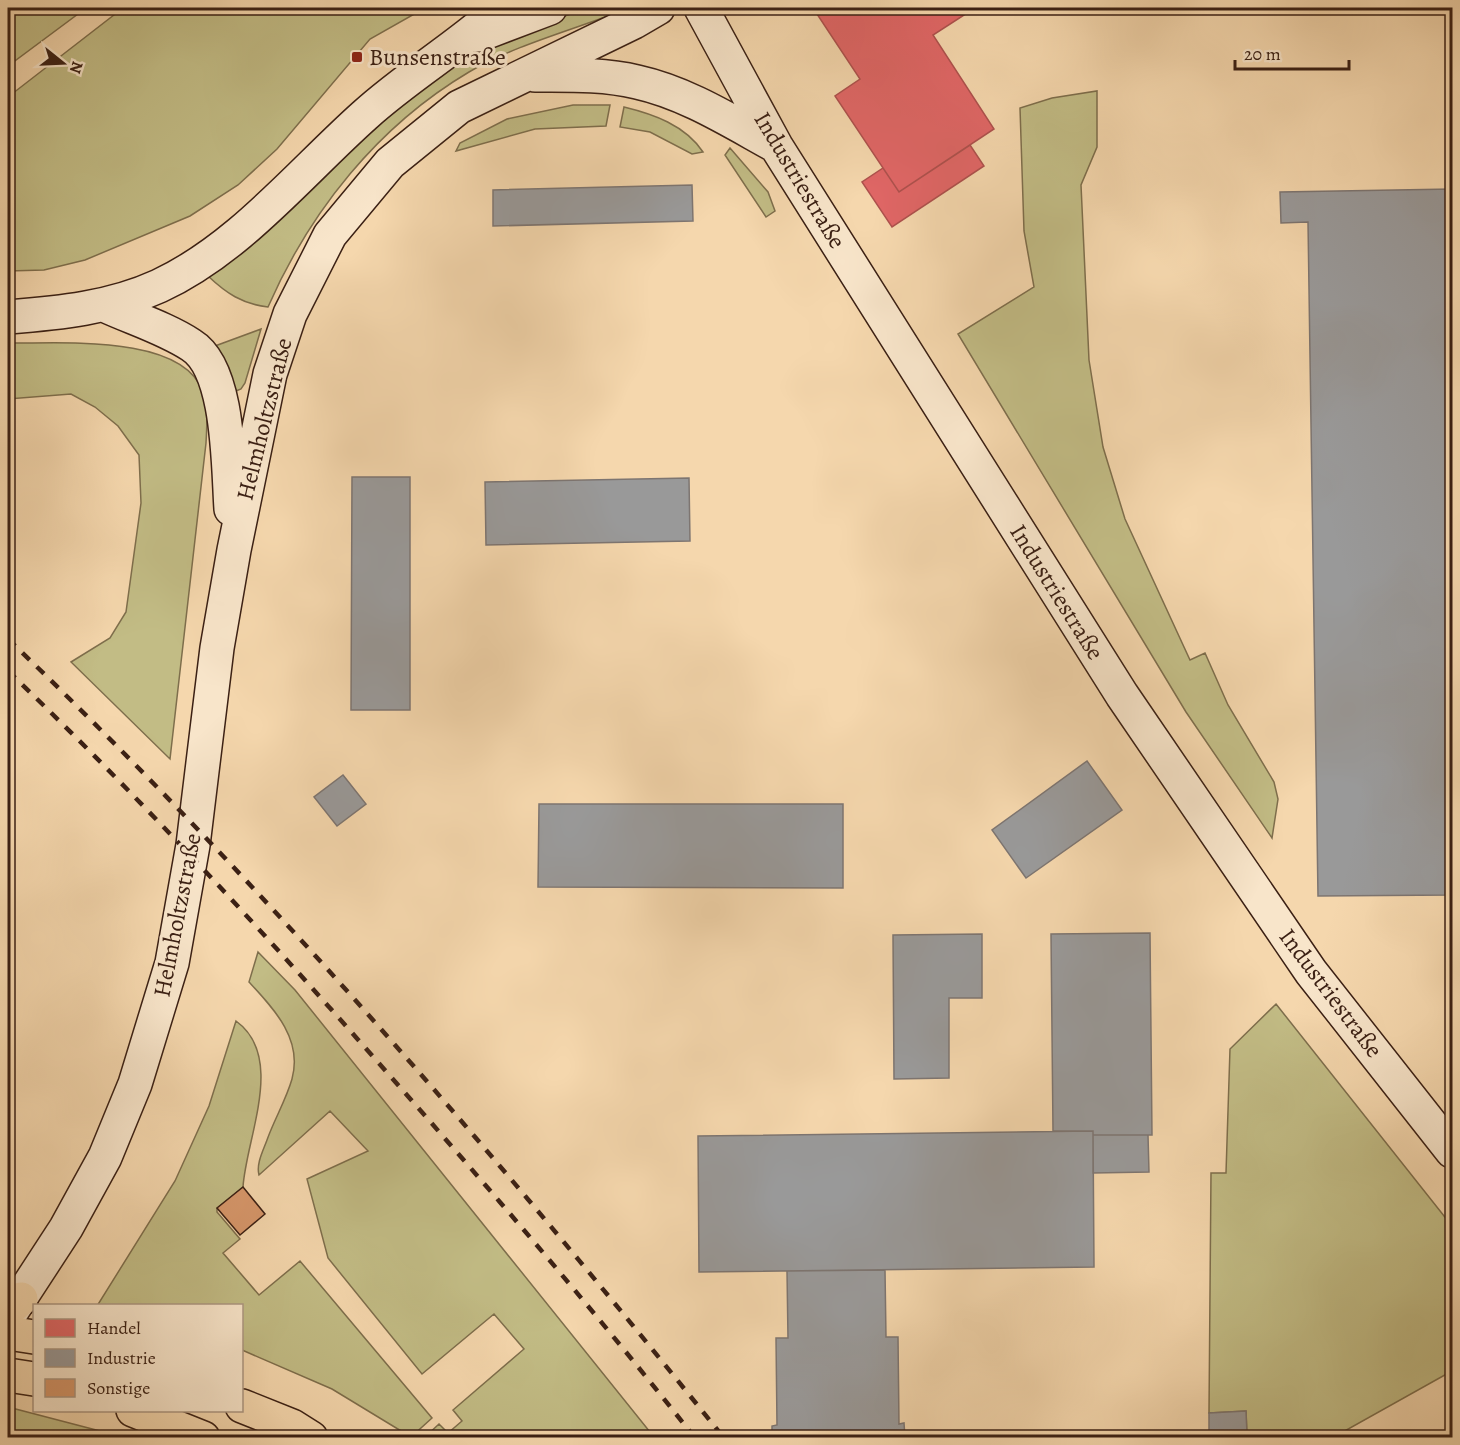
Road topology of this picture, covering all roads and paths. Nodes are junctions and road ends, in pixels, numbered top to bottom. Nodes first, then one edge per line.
1 (501, 8) edge
2 (550, 8) edge
3 (658, 8) edge
4 (701, 8) edge
5 (466, 39) junction
6 (527, 75) junction
7 (776, 146) junction
8 (104, 305) junction
9 (8, 317) edge
10 (234, 550) junction
11 (1452, 1151) edge
12 (12, 1309) edge
13 (8, 1333) edge
14 (33, 1337) edge
15 (8, 1375) edge
16 (33, 1380) edge
17 (243, 1406) edge
18 (138, 1412) edge
19 (203, 1437) edge
20 (311, 1437) edge

1 - 5 street
2 - 5 street
3 - 6 street, Helmholtzstraße
4 - 7 street, Industriestraße
5 - 8 street
6 - 7 street
6 - 10 street, Helmholtzstraße
7 - 11 street, Industriestraße
8 - 9 street
8 - 10 street, Helmholtzstraße
10 - 12 street, Helmholtzstraße
13 - 14 main road
15 - 16 main road
17 - 20 main road
18 - 19 main road

